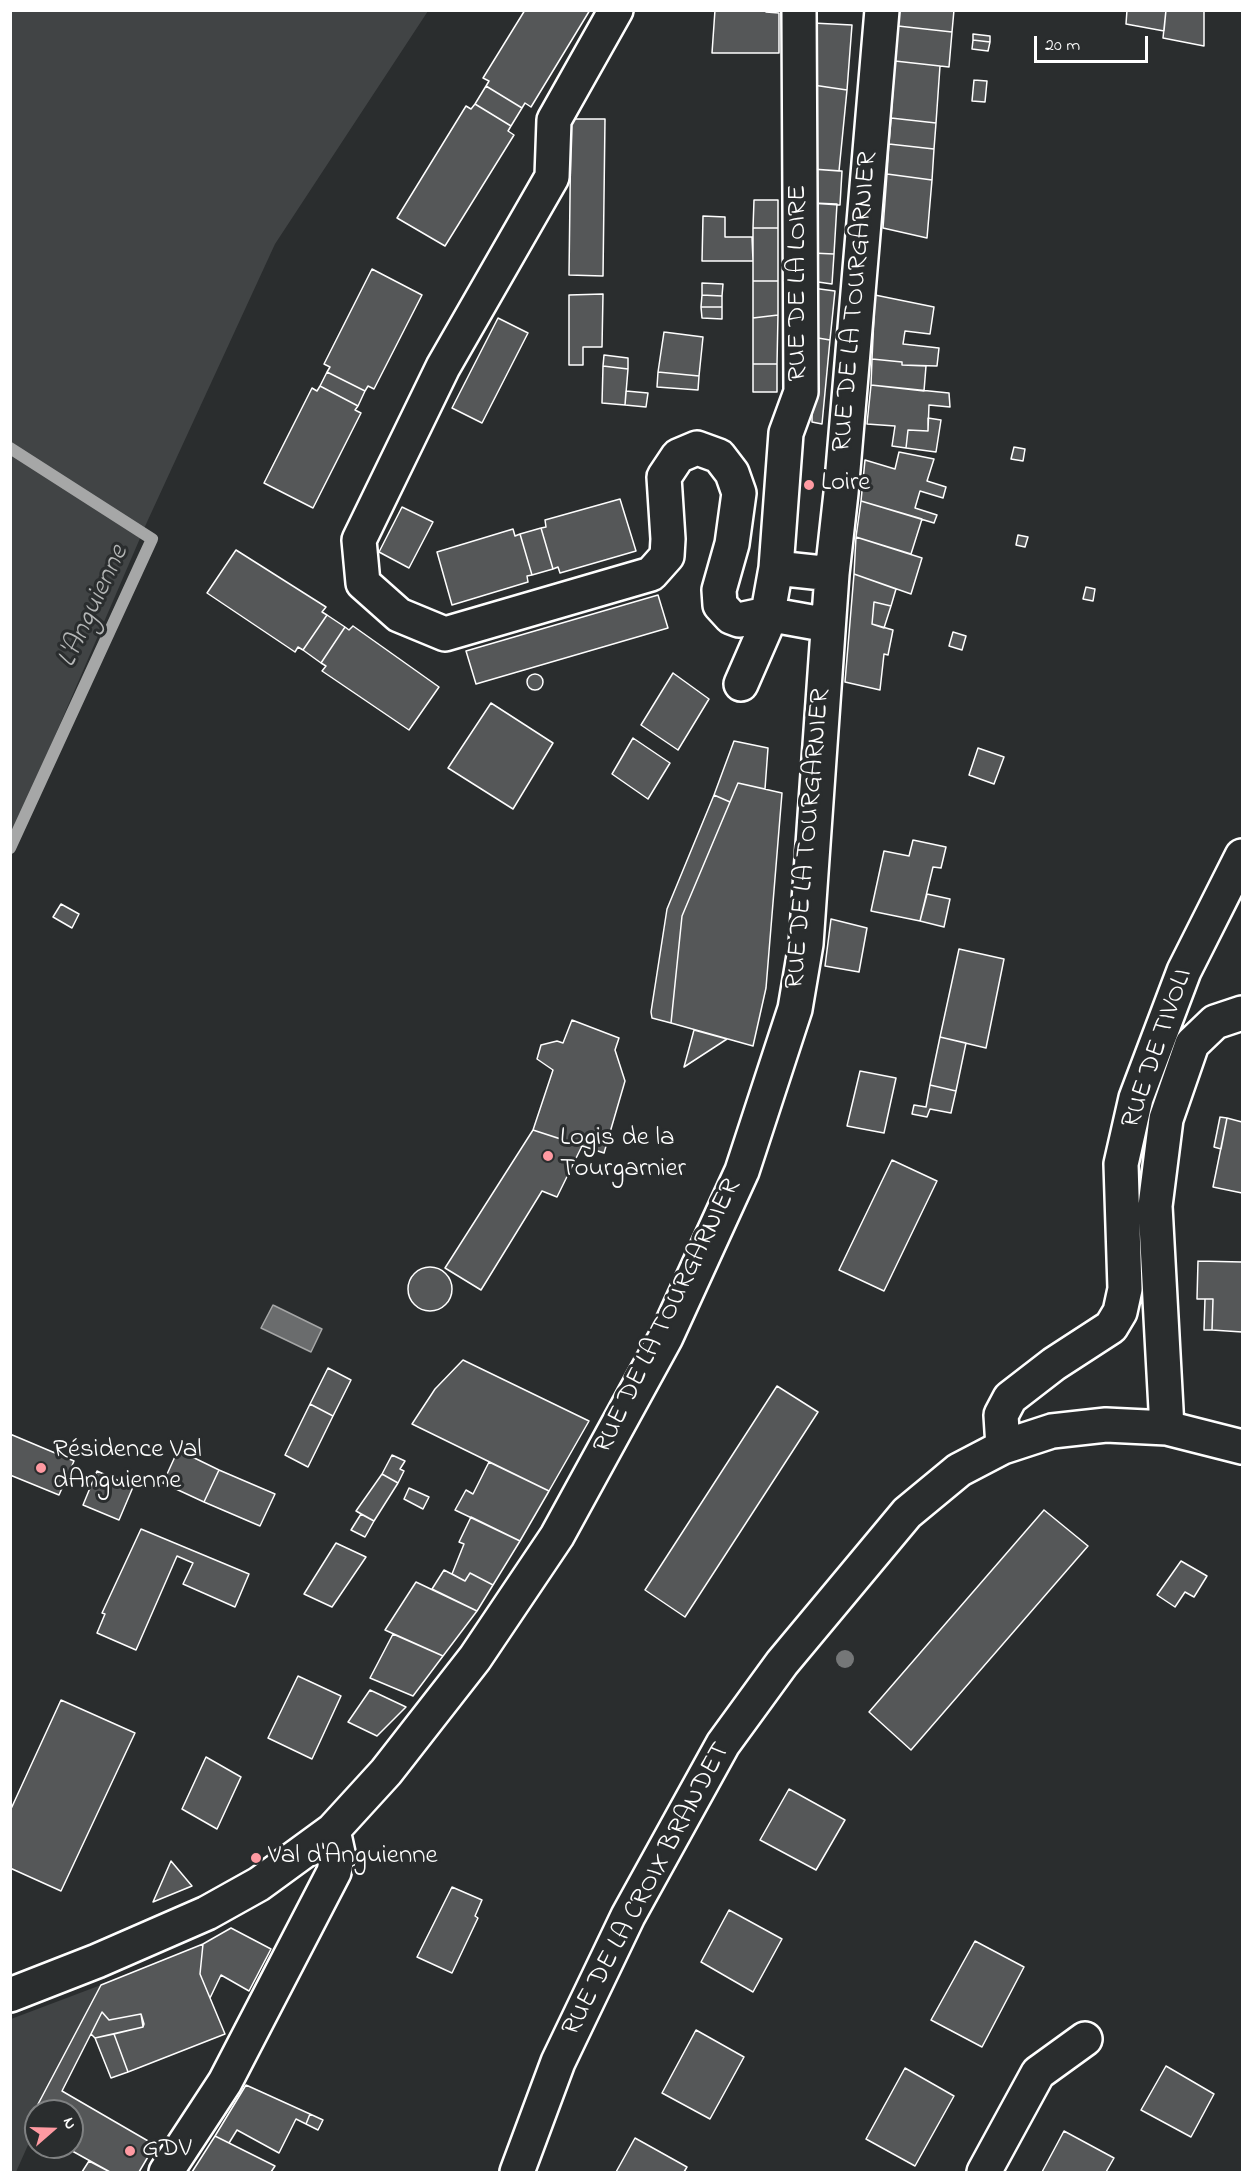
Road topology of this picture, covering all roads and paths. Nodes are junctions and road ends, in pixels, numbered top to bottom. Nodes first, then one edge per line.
1 (616, 10) edge
2 (799, 10) edge
3 (882, 10) edge
4 (776, 568) junction
5 (832, 574) junction
6 (767, 614) junction
7 (828, 625) junction
8 (741, 684) dead end
9 (1242, 856) edge
10 (1242, 1013) edge
11 (1167, 1428) junction
12 (1003, 1447) junction
13 (1242, 1447) edge
14 (333, 1830) junction
15 (10, 1995) edge
16 (1085, 2039) dead end
17 (166, 2172) edge
18 (517, 2172) edge
19 (984, 2172) edge

1 - 6 street
2 - 4 street, RUE DE LA LOIRE
3 - 5 street, RUE DE LA TOURGARNIER
4 - 5 street
4 - 6 street, RUE DE LA LOIRE
5 - 7 street, RUE DE LA TOURGARNIER
6 - 7 street
6 - 8 street, RUE DE LA LOIRE
7 - 14 street, RUE DE LA TOURGARNIER
9 - 12 street, RUE DE TIVOLI
10 - 11 street
11 - 12 street, RUE DE LA CROIX BRANDET
11 - 13 street, RUE DE LA CROIX BRANDET
12 - 18 street, RUE DE LA CROIX BRANDET
14 - 15 street, RUE DE LA TOURGARNIER
14 - 17 street
16 - 19 street

